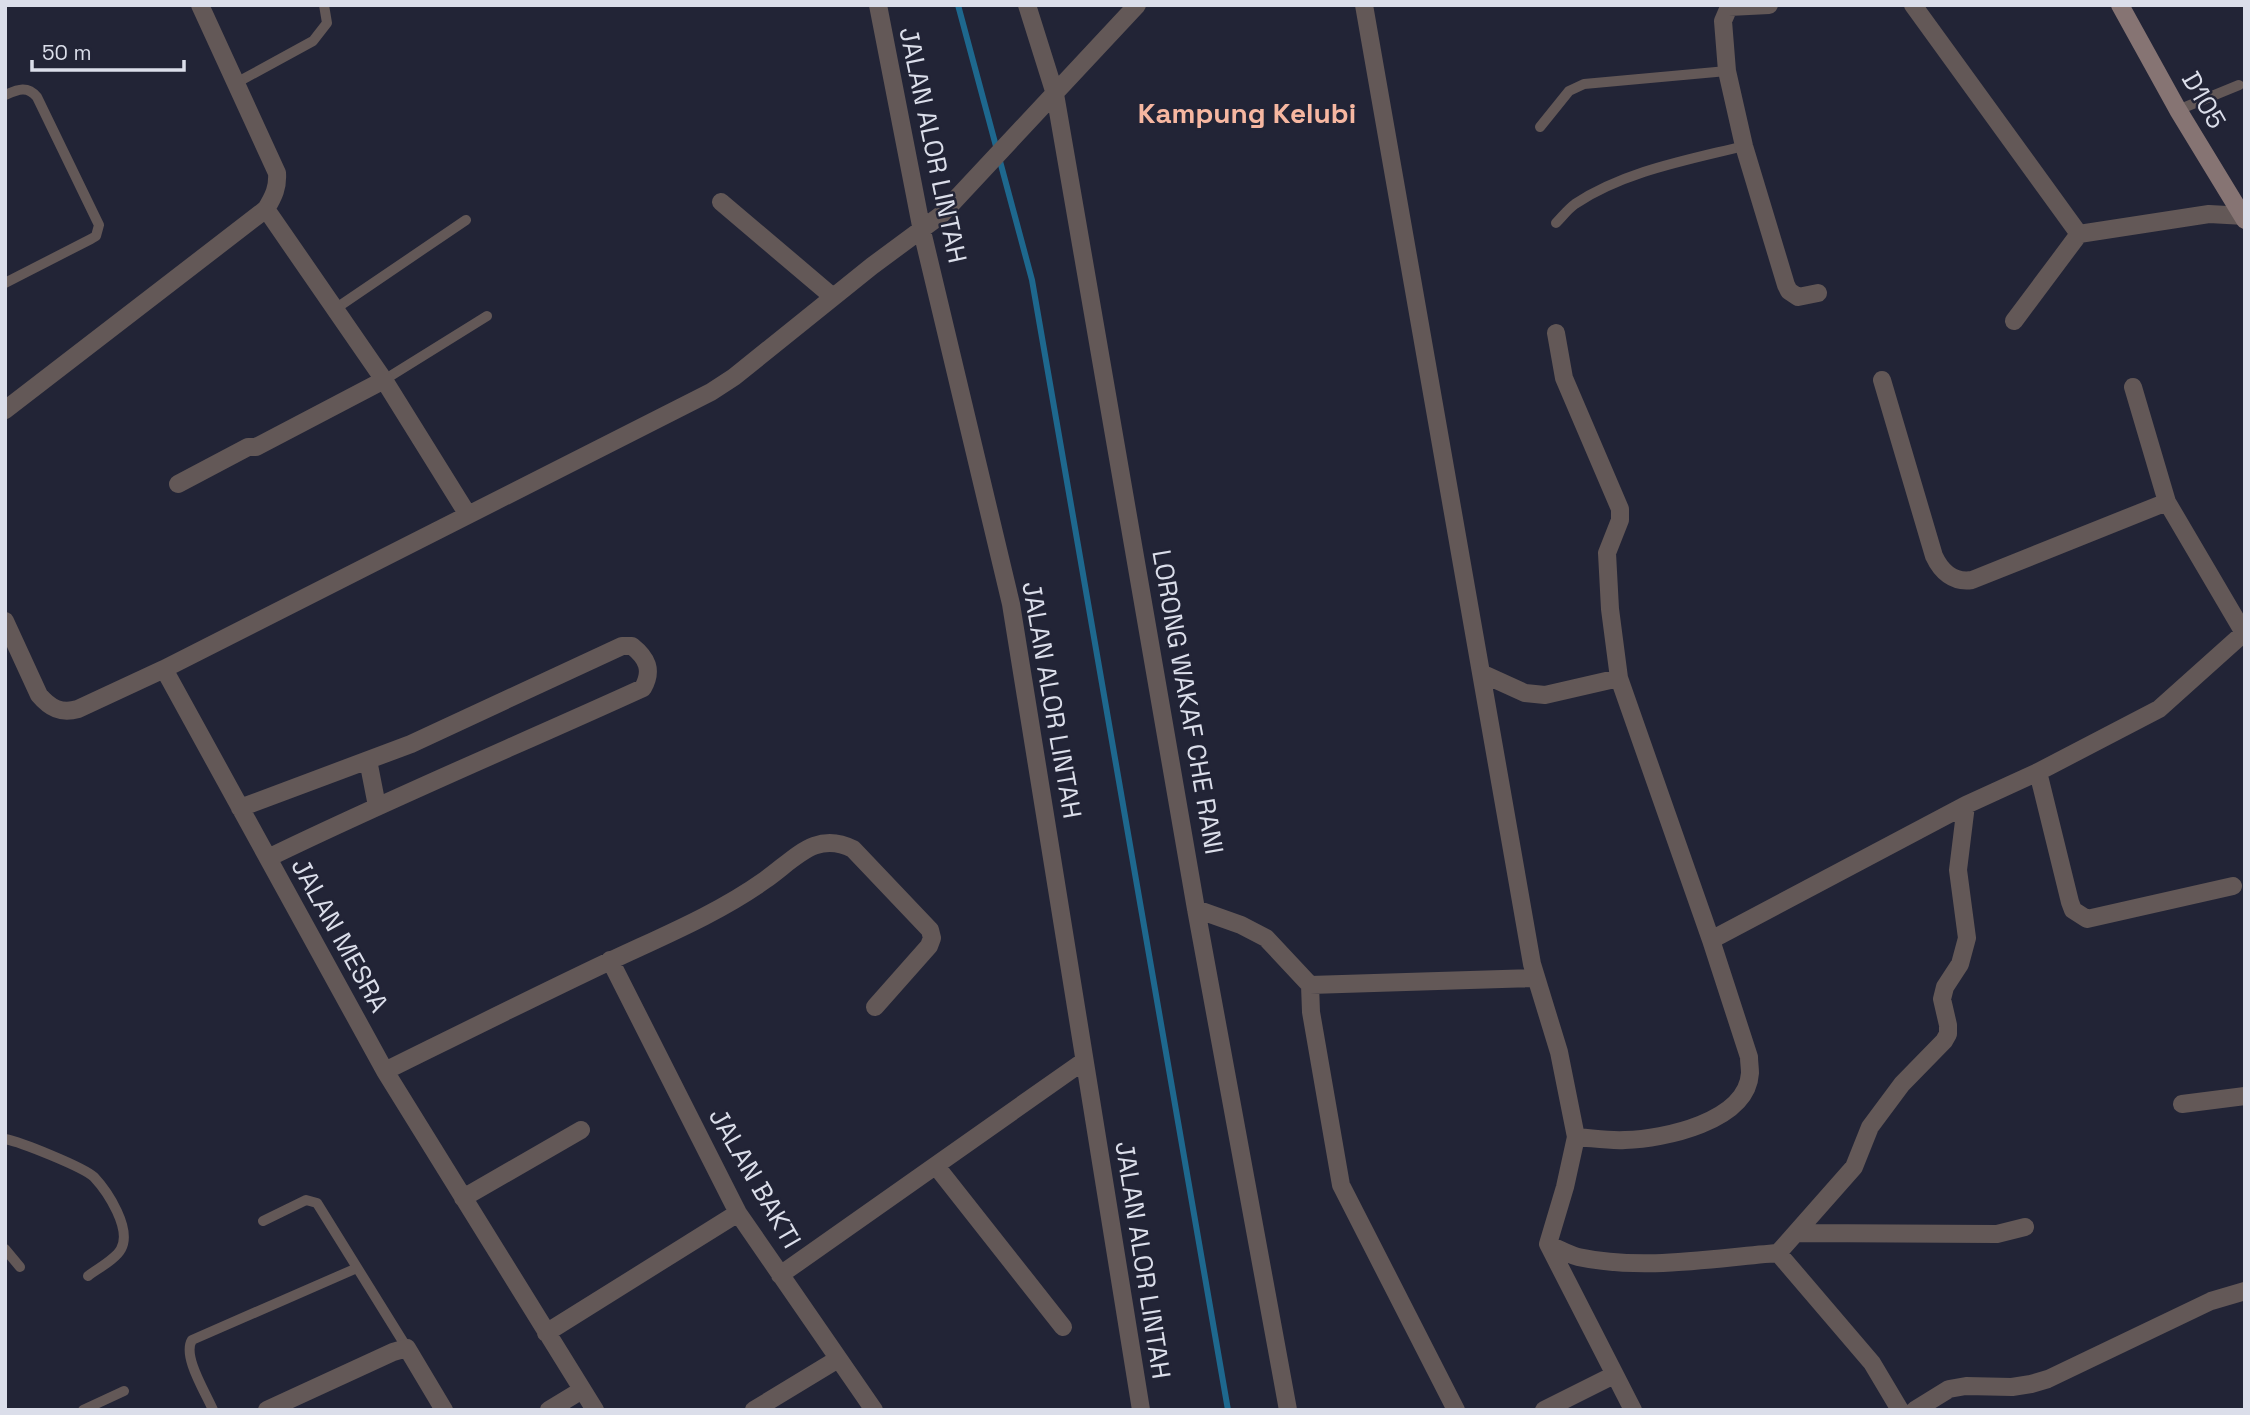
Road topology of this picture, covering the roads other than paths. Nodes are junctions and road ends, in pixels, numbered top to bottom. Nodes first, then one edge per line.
1 (200, 5) edge
2 (324, 5) edge
3 (877, 5) edge
4 (1027, 5) edge
5 (1137, 5) edge
6 (1364, 5) edge
7 (1769, 5) edge
8 (1913, 5) edge
9 (2120, 5) edge
10 (1729, 6) edge
11 (1727, 71) junction
12 (236, 83) junction
13 (2238, 85) dead end
14 (1055, 93) junction
15 (5, 95) edge
16 (2179, 110) junction
17 (1540, 127) dead end
18 (1744, 146) junction
19 (721, 202) dead end
20 (266, 209) junction
21 (2244, 217) edge
22 (466, 220) dead end
23 (1556, 223) dead end
24 (922, 231) junction
25 (2079, 234) junction
26 (5, 283) edge
27 (1818, 293) dead end
28 (833, 297) junction
29 (335, 309) junction
30 (487, 316) dead end
31 (2014, 321) dead end
32 (1556, 333) dead end
33 (384, 380) junction
34 (1882, 380) dead end
35 (2133, 387) dead end
36 (5, 410) edge
37 (178, 484) dead end
38 (2167, 502) junction
39 (468, 515) junction
40 (5, 621) edge
41 (2244, 633) edge
42 (164, 669) junction
43 (1481, 673) junction
44 (1619, 678) junction
45 (368, 760) junction
46 (2038, 772) junction
47 (1966, 804) junction
48 (377, 806) junction
49 (240, 808) junction
50 (268, 858) junction
51 (2234, 886) dead end
52 (1196, 909) junction
53 (1711, 940) junction
54 (610, 960) junction
55 (1535, 978) junction
56 (1310, 985) junction
57 (875, 1007) dead end
58 (1084, 1061) junction
59 (385, 1071) junction
60 (2245, 1096) edge
61 (2182, 1104) dead end
62 (581, 1130) dead end
63 (1576, 1137) junction
64 (5, 1139) edge
65 (936, 1166) junction
66 (463, 1198) junction
67 (738, 1213) junction
68 (263, 1221) dead end
69 (2025, 1227) dead end
70 (1797, 1233) junction
71 (1548, 1244) junction
72 (5, 1249) edge
73 (1778, 1253) junction
74 (20, 1267) dead end
75 (357, 1268) junction
76 (780, 1275) junction
77 (88, 1276) dead end
78 (2245, 1291) edge
79 (1063, 1326) dead end
80 (546, 1333) junction
81 (408, 1348) junction
82 (838, 1359) junction
83 (1614, 1376) junction
84 (582, 1390) junction
85 (124, 1391) dead end
86 (83, 1410) edge
87 (213, 1410) edge
88 (267, 1410) edge
89 (444, 1410) edge
90 (549, 1410) edge
91 (595, 1410) edge
92 (754, 1410) edge
93 (874, 1410) edge
94 (1141, 1410) edge
95 (1288, 1410) edge
96 (1456, 1410) edge
97 (1544, 1410) edge
98 (1633, 1410) edge
99 (1900, 1410) edge
100 (1915, 1410) edge

1 - 12 street
2 - 12 lane
3 - 24 street, JALAN ALOR LINTAH
4 - 14 street, LORONG WAKAF CHE RANI
5 - 14 street
6 - 43 street
7 - 10 street
8 - 25 street
9 - 16 street, D105
10 - 11 street
11 - 17 lane
11 - 18 street
12 - 20 street
13 - 16 lane
14 - 24 street
14 - 52 street, LORONG WAKAF CHE RANI
15 - 26 lane
16 - 21 street, D105
18 - 23 lane
18 - 27 street
19 - 28 street
20 - 29 street
20 - 36 street
21 - 25 street
22 - 29 lane
24 - 28 street
24 - 58 street, JALAN ALOR LINTAH
25 - 31 street
28 - 39 street
29 - 33 street
30 - 33 lane
32 - 44 street
33 - 37 street
33 - 39 street
34 - 38 street
35 - 38 street
38 - 41 street
39 - 42 street
40 - 42 street
41 - 46 street
42 - 49 street, JALAN MESRA
43 - 44 street
43 - 55 street
44 - 53 street
45 - 48 street
45 - 48 street
45 - 49 street
46 - 47 street
46 - 51 street
47 - 53 street
47 - 70 street
48 - 50 street
49 - 50 street, JALAN MESRA
50 - 59 street, JALAN MESRA
52 - 56 street
52 - 95 street, LORONG WAKAF CHE RANI
53 - 63 street
54 - 57 street
54 - 59 street
54 - 67 street, JALAN BAKTI
55 - 56 street
55 - 63 street
56 - 96 street
58 - 65 street
58 - 94 street, JALAN ALOR LINTAH
59 - 66 street, JALAN MESRA
60 - 61 street
62 - 66 street
63 - 71 street
64 - 77 lane
65 - 76 street
65 - 79 street
66 - 80 street, JALAN MESRA
67 - 76 street, JALAN BAKTI
67 - 80 street
68 - 75 lane
69 - 70 street
70 - 73 street
71 - 73 street
71 - 83 street
72 - 74 lane
73 - 99 street
75 - 81 lane
75 - 87 lane
76 - 82 street, JALAN BAKTI
78 - 100 street
80 - 84 street, JALAN MESRA
81 - 88 street
81 - 89 street
82 - 92 street
82 - 93 street, JALAN BAKTI
83 - 97 street
83 - 98 street
84 - 90 street
84 - 91 street, JALAN MESRA
85 - 86 lane

